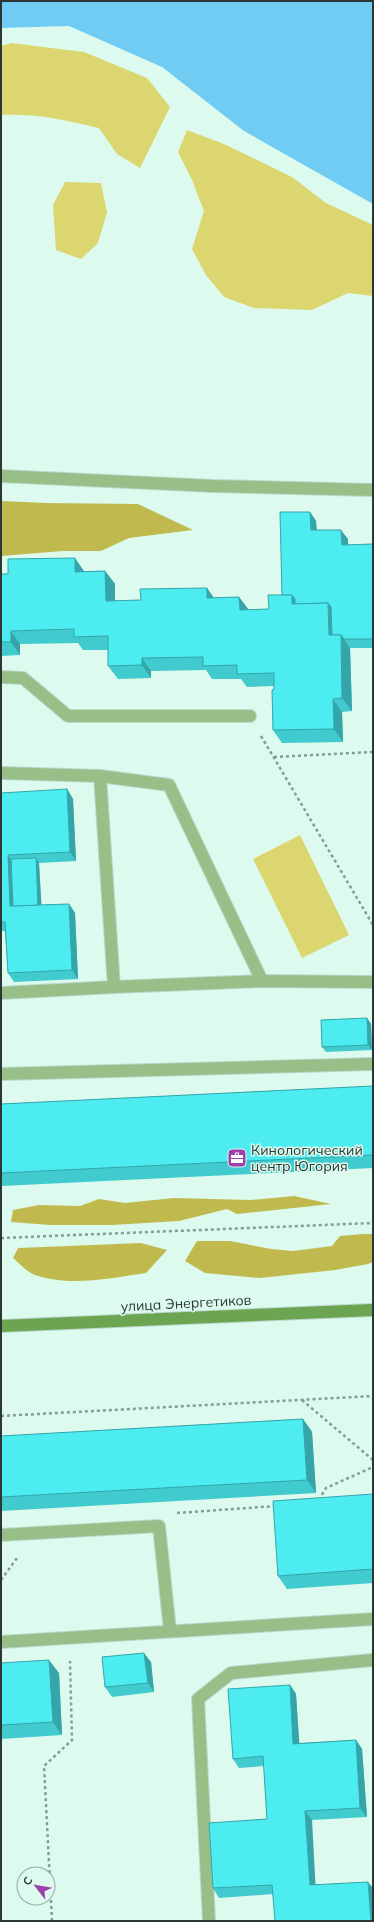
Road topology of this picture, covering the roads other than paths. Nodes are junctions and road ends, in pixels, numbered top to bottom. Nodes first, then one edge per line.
1 (1, 476) edge
2 (373, 490) edge
3 (1, 677) edge
4 (250, 716) road end
5 (1, 773) edge
6 (100, 776) junction
7 (262, 980) junction
8 (373, 982) edge
9 (114, 987) junction
10 (1, 993) edge
11 (373, 1064) edge
12 (1, 1074) edge
13 (373, 1310) edge
14 (1, 1326) edge
15 (1, 1535) edge
16 (373, 1619) edge
17 (170, 1631) junction
18 (1, 1642) edge
19 (373, 1660) edge
20 (208, 1921) edge

1 - 2 lane
3 - 4 lane
5 - 6 lane
6 - 7 lane
6 - 9 lane
7 - 8 lane
7 - 9 lane
9 - 10 lane
11 - 12 lane
13 - 14 main road, улица Энергетиков
15 - 17 lane
16 - 17 lane
17 - 18 lane
19 - 20 lane

